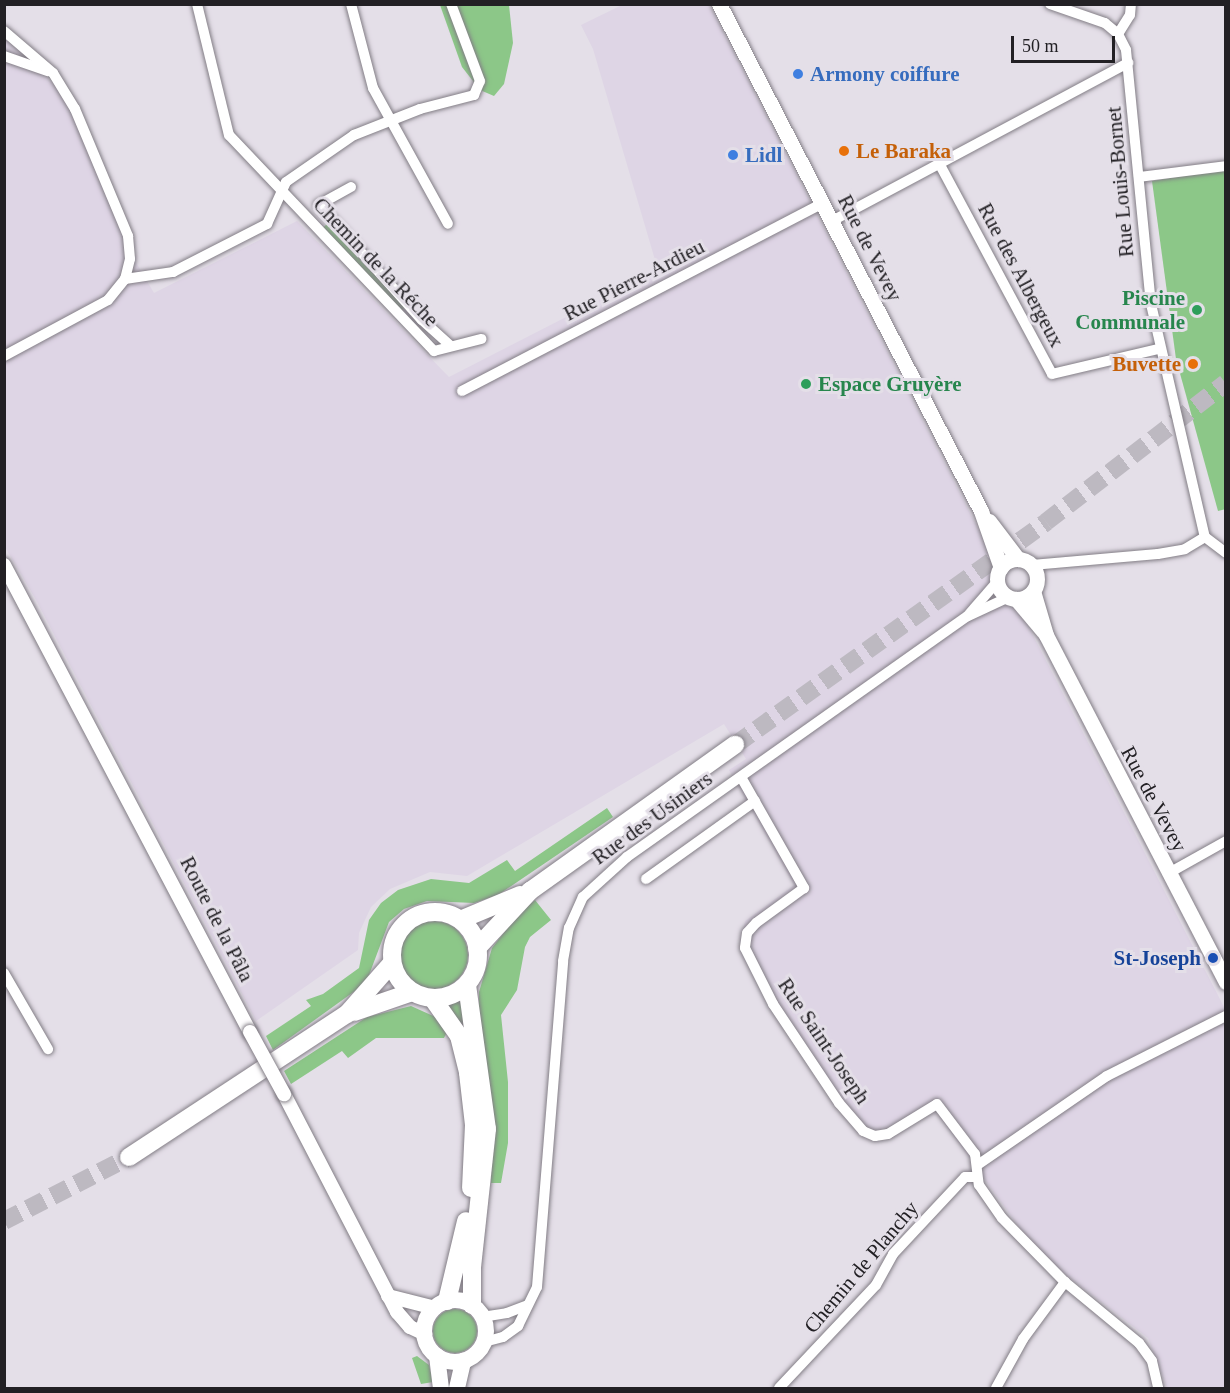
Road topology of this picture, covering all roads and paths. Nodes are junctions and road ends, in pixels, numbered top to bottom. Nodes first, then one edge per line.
1 (196, 4) edge
2 (351, 4) edge
3 (451, 4) edge
4 (719, 4) edge
5 (1050, 4) edge
6 (1131, 4) edge
7 (4, 31) edge
8 (1118, 34) junction
9 (4, 56) edge
10 (1128, 63) junction
11 (53, 73) junction
12 (390, 121) junction
13 (939, 163) junction
14 (1226, 166) edge
15 (1139, 177) junction
16 (351, 187) dead end
17 (281, 192) junction
18 (823, 203) junction
19 (327, 213) junction
20 (832, 221) junction
21 (448, 224) dead end
22 (313, 226) junction
23 (125, 279) junction
24 (411, 308) junction
25 (402, 318) junction
26 (481, 339) dead end
27 (452, 346) junction
28 (1158, 350) junction
29 (4, 356) edge
30 (462, 391) dead end
31 (981, 511) junction
32 (1206, 537) junction
33 (1226, 553) edge
34 (1025, 562) junction
35 (4, 565) edge
36 (999, 575) junction
37 (1033, 591) junction
38 (1012, 598) junction
39 (968, 616) junction
40 (1046, 635) junction
41 (735, 745) tunnel mouth
42 (741, 777) junction
43 (755, 801) junction
44 (1226, 841) edge
45 (1169, 873) junction
46 (646, 879) dead end
47 (530, 891) junction
48 (460, 920) junction
49 (477, 948) junction
50 (392, 963) junction
51 (4, 973) edge
52 (1226, 982) edge
53 (467, 985) junction
54 (412, 992) junction
55 (433, 999) junction
56 (347, 1014) junction
57 (1226, 1016) edge
58 (48, 1049) dead end
59 (129, 1157) tunnel mouth
60 (979, 1164) junction
61 (976, 1177) junction
62 (1065, 1282) junction
63 (388, 1296) junction
64 (441, 1305) junction
65 (528, 1305) junction
66 (477, 1311) junction
67 (425, 1334) junction
68 (484, 1342) junction
69 (437, 1356) junction
70 (463, 1361) junction
71 (441, 1389) edge
72 (458, 1389) edge
73 (779, 1389) edge
74 (996, 1389) edge
75 (1158, 1389) edge

1 - 17 street, Chemin de la Réche
2 - 12 street
3 - 12 street, Chemin de la Réche
4 - 18 main road, Rue de Vevey
5 - 8 street
6 - 8 street
7 - 11 street
8 - 10 street, Rue Louis-Bornet
9 - 11 street
10 - 13 street
10 - 15 street, Rue Louis-Bornet
11 - 23 street
12 - 17 street, Chemin de la Réche
12 - 21 street
13 - 20 street
13 - 28 street, Rue des Albergeux
14 - 15 street
15 - 28 street, Rue Louis-Bornet
16 - 19 street
17 - 22 street, Chemin de la Réche
17 - 23 street, Chemin de la Réche
18 - 20 main road, Rue de Vevey
18 - 30 street, Rue Pierre-Ardieu
19 - 22 street
19 - 24 street
20 - 31 main road, Rue de Vevey
22 - 25 street, Chemin de la Réche
23 - 29 street
24 - 25 street
24 - 27 street
25 - 27 street, Chemin de la Réche
26 - 27 street, Chemin de la Réche
28 - 32 street, Rue Louis-Bornet
31 - 34 main road, Rue de Vevey
31 - 36 main road, Rue de Vevey
32 - 33 street
32 - 34 street
34 - 36 main road
34 - 37 main road, Rue de Vevey
35 - 63 street, Route de la Pâla, bridge
36 - 38 main road, Rue de Vevey
36 - 39 street, Rue des Usiniers
37 - 38 main road
37 - 40 main road, Rue de Vevey
38 - 39 street, Rue des Usiniers
38 - 40 main road, Rue de Vevey
39 - 42 street, Rue des Usiniers
40 - 45 main road, Rue de Vevey
41 - 47 highway
42 - 43 street, Rue Saint-Joseph
42 - 65 street, Rue des Usiniers
43 - 46 street
43 - 60 street, Rue Saint-Joseph
44 - 45 street
45 - 52 main road, Rue de Vevey
47 - 48 highway
47 - 49 highway
48 - 49 highway
48 - 50 highway
49 - 53 highway
50 - 54 highway
50 - 56 highway
51 - 58 street
53 - 55 highway
53 - 66 highway
54 - 55 highway
54 - 56 highway
55 - 64 highway
56 - 59 highway
57 - 60 street
60 - 61 street
61 - 62 street
61 - 73 street, Chemin de Planchy
62 - 74 street
62 - 75 street
63 - 64 street
63 - 67 street, Route de la Pâla
64 - 66 main road
64 - 67 main road
65 - 66 street
65 - 68 street, Rue des Usiniers
66 - 68 main road
67 - 69 main road
68 - 70 main road
69 - 70 main road
69 - 71 main road
70 - 72 main road

